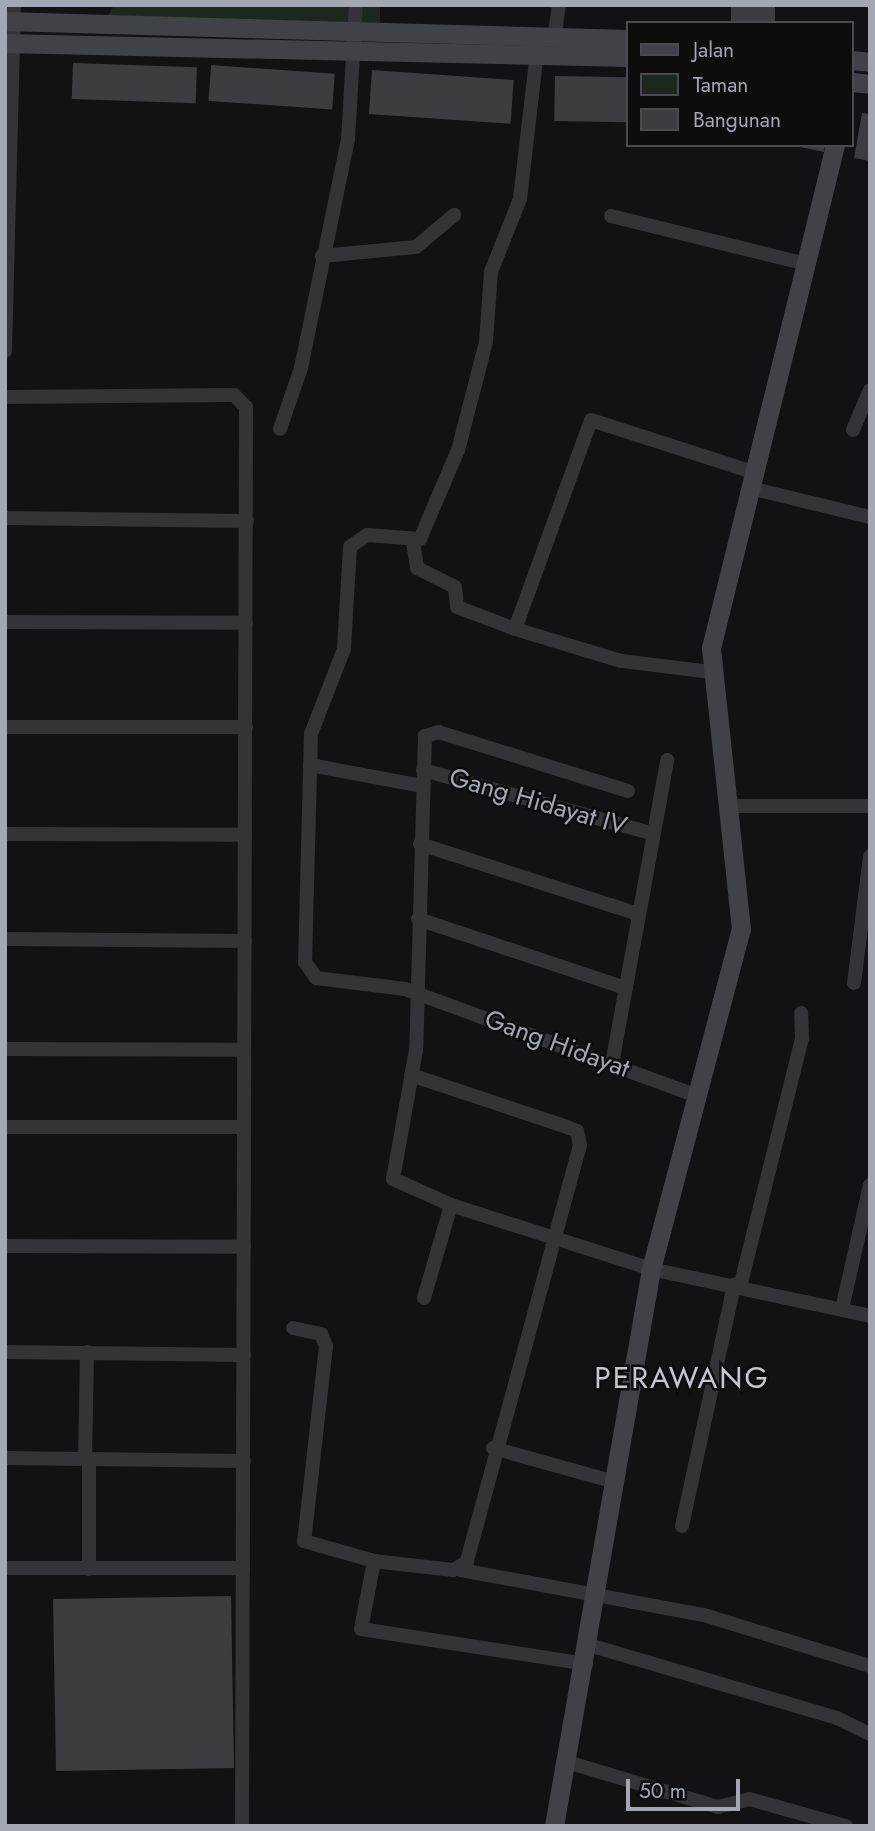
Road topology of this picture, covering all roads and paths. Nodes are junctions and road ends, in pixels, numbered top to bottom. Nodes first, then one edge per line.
1 (356, 5) edge
2 (559, 5) edge
3 (11, 16) edge
4 (354, 29) junction
5 (555, 33) junction
6 (626, 39) edge
7 (10, 42) edge
8 (354, 49) junction
9 (537, 52) junction
10 (626, 57) edge
11 (870, 61) edge
12 (857, 84) edge
13 (835, 147) edge
14 (454, 215) dead end
15 (611, 216) dead end
16 (322, 256) junction
17 (806, 264) junction
18 (5, 351) edge
19 (870, 390) edge
20 (5, 397) edge
21 (280, 429) dead end
22 (853, 430) dead end
23 (751, 480) junction
24 (870, 517) edge
25 (5, 518) edge
26 (247, 521) junction
27 (413, 542) junction
28 (5, 622) edge
29 (246, 623) junction
30 (515, 629) junction
31 (711, 672) junction
32 (5, 727) edge
33 (246, 727) junction
34 (667, 760) dead end
35 (310, 765) junction
36 (423, 770) junction
37 (422, 786) junction
38 (628, 791) dead end
39 (729, 806) junction
40 (870, 806) edge
41 (5, 834) edge
42 (653, 834) junction
43 (245, 835) junction
44 (420, 844) junction
45 (870, 856) edge
46 (638, 914) junction
47 (418, 919) junction
48 (5, 939) edge
49 (245, 941) junction
50 (854, 983) dead end
51 (626, 988) junction
52 (417, 995) junction
53 (801, 1013) dead end
54 (5, 1049) edge
55 (244, 1050) junction
56 (612, 1064) junction
57 (411, 1074) junction
58 (697, 1096) junction
59 (5, 1127) edge
60 (244, 1127) junction
61 (870, 1185) edge
62 (451, 1205) junction
63 (554, 1236) junction
64 (5, 1246) edge
65 (244, 1247) junction
66 (651, 1269) junction
67 (737, 1286) junction
68 (424, 1298) dead end
69 (842, 1309) junction
70 (870, 1316) edge
71 (293, 1328) dead end
72 (5, 1352) edge
73 (87, 1352) junction
74 (244, 1355) junction
75 (493, 1448) junction
76 (5, 1458) edge
77 (87, 1459) junction
78 (244, 1461) junction
79 (611, 1481) junction
80 (682, 1526) dead end
81 (374, 1561) junction
82 (5, 1568) edge
83 (243, 1568) junction
84 (89, 1569) junction
85 (461, 1570) junction
86 (599, 1594) junction
87 (588, 1655) junction
88 (870, 1666) edge
89 (870, 1734) edge
90 (567, 1762) junction
91 (242, 1826) edge
92 (554, 1826) edge
93 (846, 1826) edge

1 - 4 street
2 - 5 street
3 - 4 street
3 - 7 street
4 - 5 street
4 - 8 street
5 - 6 street
7 - 8 street
7 - 18 street
8 - 9 street
8 - 16 street
9 - 10 street
9 - 27 street
11 - 12 street
13 - 17 street
14 - 16 street
15 - 17 street
16 - 21 street
17 - 23 street
19 - 22 street
20 - 26 street
23 - 24 street
23 - 30 street
23 - 31 street
25 - 26 street
26 - 29 street
27 - 30 street
27 - 35 street
28 - 29 street
29 - 33 street
30 - 31 street
31 - 39 street
32 - 33 street
33 - 43 street
34 - 42 street
35 - 37 street
35 - 52 street, Gang Hidayat
36 - 37 street
36 - 38 street
36 - 42 street, Gang Hidayat IV
37 - 44 street
39 - 40 street
39 - 58 street
41 - 43 street
42 - 46 street
43 - 49 street
44 - 46 street
44 - 47 street
45 - 50 street
46 - 51 street
47 - 51 street
47 - 52 street
48 - 49 street
49 - 55 street
51 - 56 street
52 - 56 street, Gang Hidayat
52 - 57 street
53 - 67 street
54 - 55 street
55 - 60 street
56 - 58 street, Gang Hidayat
57 - 62 street
57 - 63 street
58 - 66 street
59 - 60 street
60 - 65 street
61 - 69 street
62 - 63 street
62 - 68 street
63 - 66 street
63 - 75 street
64 - 65 street
65 - 74 street
66 - 67 street
66 - 79 street
67 - 69 street
67 - 80 street
69 - 70 street
71 - 81 street
72 - 73 street
73 - 74 street
73 - 77 street
74 - 78 street
75 - 79 street
75 - 85 street
76 - 77 street
77 - 78 street
77 - 84 street
78 - 83 street
79 - 86 street
81 - 85 street
81 - 87 street
82 - 84 street
83 - 84 street
83 - 91 street
85 - 86 street
86 - 87 street
86 - 88 street
87 - 89 street
87 - 90 street
90 - 92 street
90 - 93 street

